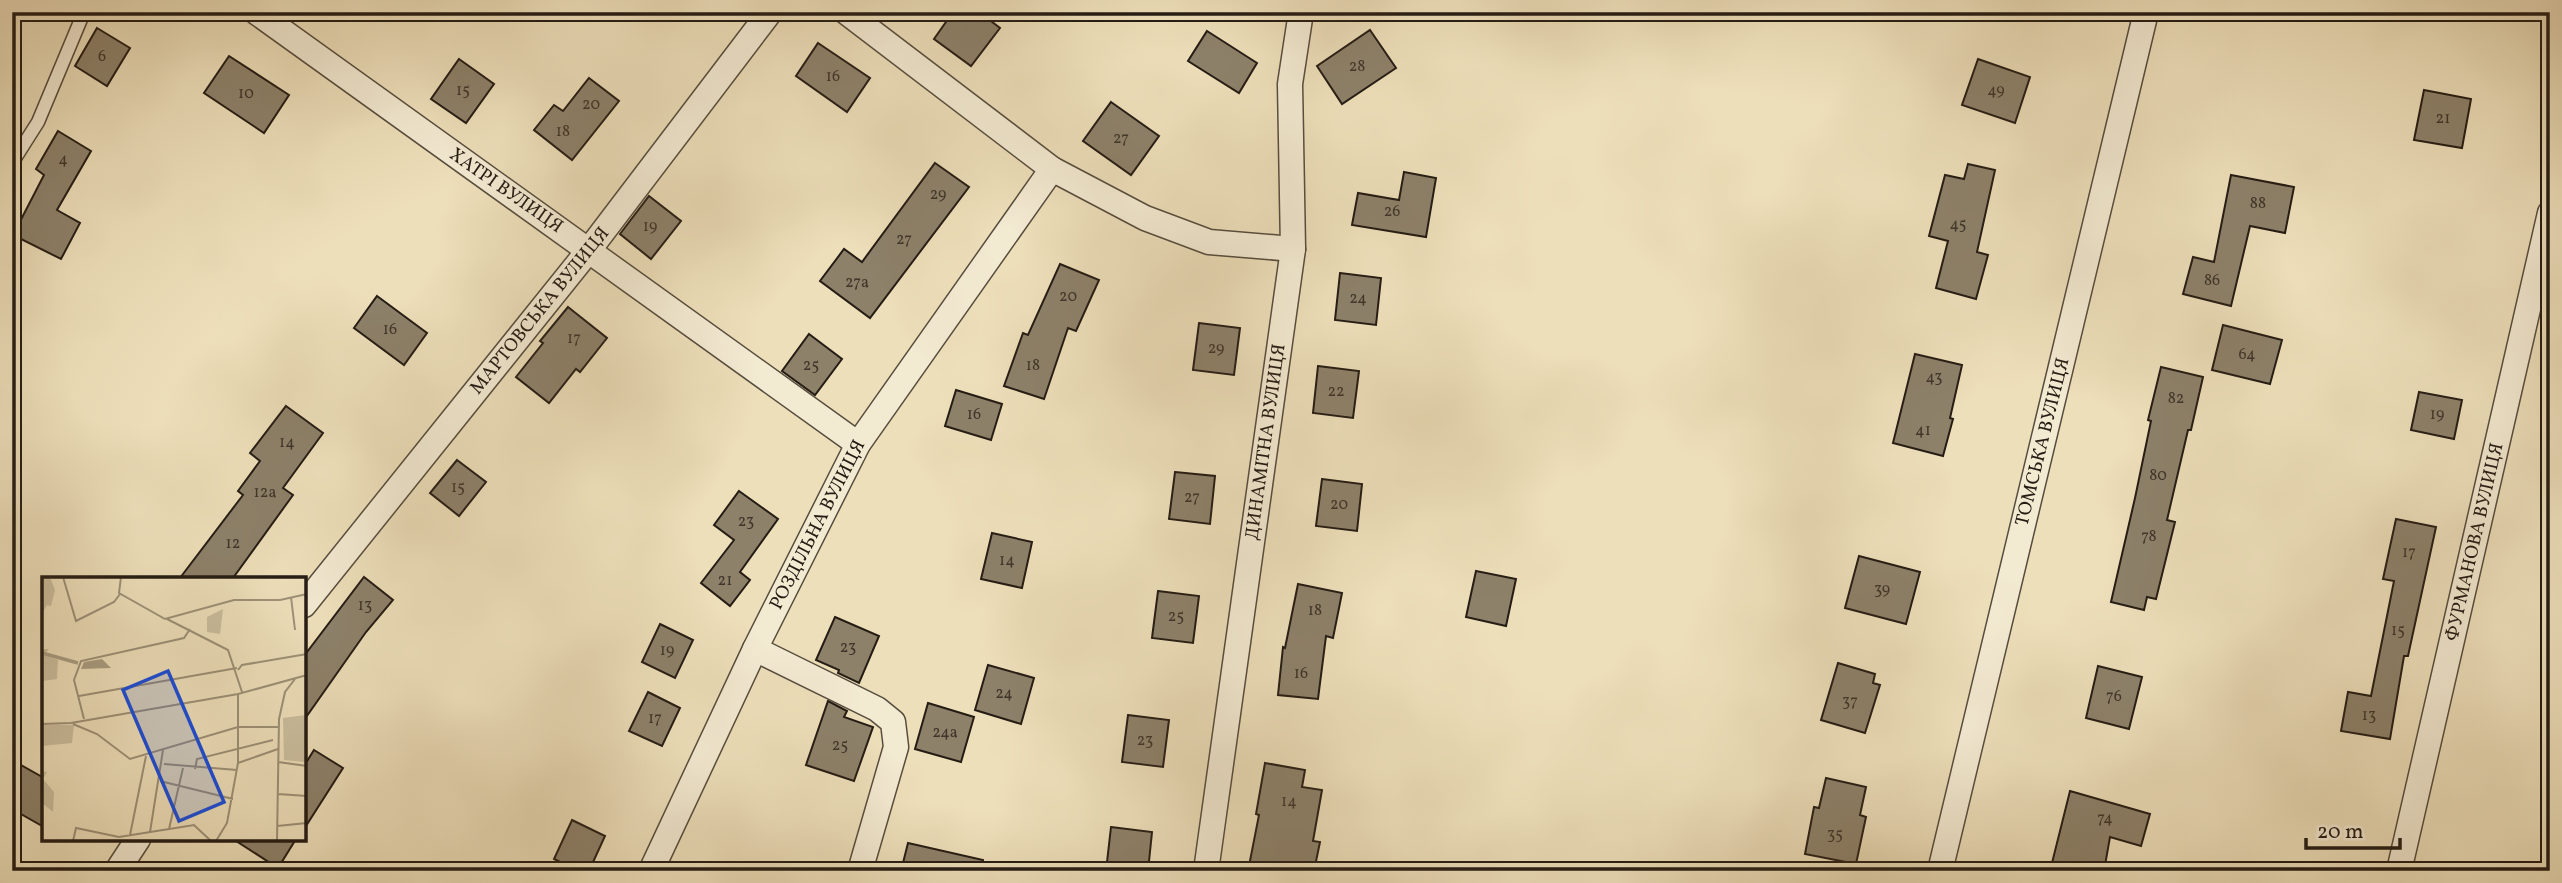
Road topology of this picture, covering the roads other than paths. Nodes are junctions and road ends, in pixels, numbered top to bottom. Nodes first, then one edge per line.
1 (84, 12) edge
2 (256, 12) edge
3 (770, 12) edge
4 (846, 12) edge
5 (1301, 12) edge
6 (2146, 12) edge
7 (12, 163) edge
8 (1052, 169) junction
9 (2550, 213) edge
10 (1293, 249) junction
11 (589, 250) junction
12 (858, 444) junction
13 (306, 603) edge
14 (755, 649) junction
15 (137, 841) edge
16 (117, 871) edge
17 (651, 871) edge
18 (860, 871) edge
19 (1206, 871) edge
20 (1940, 871) edge
21 (2399, 871) edge

1 - 7 lane
2 - 11 street, ХАТРІ ВУЛИЦЯ
3 - 11 street, МАРТОВСЬКА ВУЛИЦЯ
4 - 8 street
5 - 10 street, ДИНАМІТНА ВУЛИЦЯ
6 - 20 street, ТОМСЬКА ВУЛИЦЯ
8 - 10 street
8 - 12 street, РОЗДІЛЬНА ВУЛИЦЯ
9 - 21 street, ФУРМАНОВА ВУЛИЦЯ
10 - 19 street, ДИНАМІТНА ВУЛИЦЯ
11 - 12 street, ХАТРІ ВУЛИЦЯ
11 - 13 street, МАРТОВСЬКА ВУЛИЦЯ
12 - 14 street, РОЗДІЛЬНА ВУЛИЦЯ
14 - 17 street, РОЗДІЛЬНА ВУЛИЦЯ
14 - 18 street
15 - 16 street

